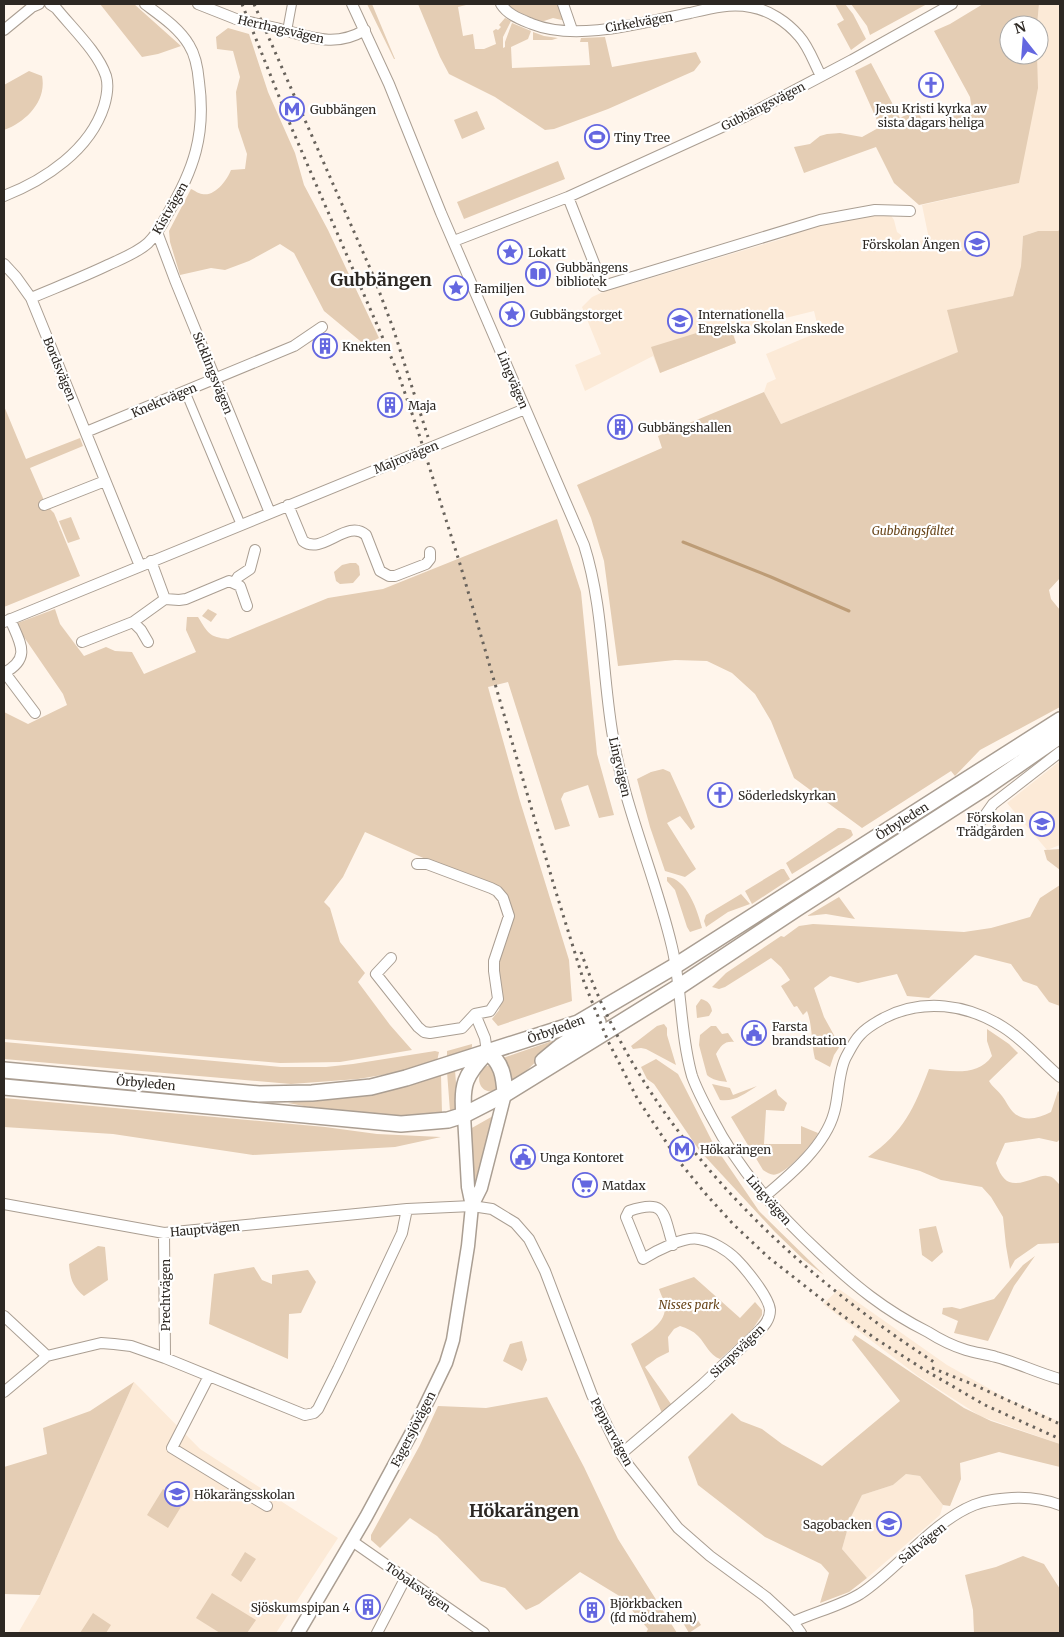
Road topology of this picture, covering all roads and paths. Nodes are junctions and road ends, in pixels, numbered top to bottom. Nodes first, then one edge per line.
1 (39, 4) edge
2 (50, 4) edge
3 (145, 4) edge
4 (198, 4) edge
5 (292, 4) edge
6 (352, 4) edge
7 (501, 4) edge
8 (563, 4) edge
9 (952, 4) edge
10 (4, 30) edge
11 (365, 30) junction
12 (572, 30) junction
13 (287, 31) junction
14 (821, 76) junction
15 (4, 196) edge
16 (568, 197) junction
17 (910, 211) dead end
18 (157, 232) junction
19 (454, 241) junction
20 (4, 264) edge
21 (31, 298) junction
22 (322, 327) dead end
23 (216, 378) junction
24 (185, 391) junction
25 (525, 409) junction
26 (86, 432) junction
27 (105, 481) junction
28 (44, 505) dead end
29 (288, 505) junction
30 (270, 513) junction
31 (241, 525) junction
32 (255, 550) dead end
33 (430, 552) dead end
34 (151, 561) junction
35 (140, 566) junction
36 (234, 583) junction
37 (165, 599) junction
38 (247, 606) dead end
39 (7, 621) edge
40 (133, 622) junction
41 (82, 642) dead end
42 (148, 642) dead end
43 (4, 673) edge
44 (35, 713) dead end
45 (1060, 720) edge
46 (1060, 736) edge
47 (1060, 752) edge
48 (981, 821) dead end
49 (417, 864) dead end
50 (391, 958) dead end
51 (677, 975) junction
52 (476, 1014) junction
53 (487, 1052) junction
54 (4, 1070) edge
55 (1060, 1077) edge
56 (4, 1087) edge
57 (505, 1094) junction
58 (464, 1115) junction
59 (764, 1197) junction
60 (4, 1204) edge
61 (472, 1206) junction
62 (407, 1209) junction
63 (164, 1233) junction
64 (673, 1245) junction
65 (4, 1316) edge
66 (47, 1356) junction
67 (165, 1358) junction
68 (209, 1376) junction
69 (1060, 1379) edge
70 (4, 1392) edge
71 (621, 1454) junction
72 (1060, 1505) edge
73 (267, 1506) dead end
74 (352, 1541) junction
75 (405, 1579) junction
76 (793, 1622) junction
77 (298, 1633) edge
78 (377, 1633) edge
79 (484, 1633) edge
80 (801, 1633) edge

1 - 10 street
2 - 15 street
3 - 18 street, Kistvägen
4 - 13 street, Herrhagsvägen, bridge
5 - 13 street
6 - 11 street, Lingvägen
7 - 12 street, Cirkelvägen
8 - 12 street
9 - 14 street, Gubbängsvägen
11 - 13 street, Herrhagsvägen
11 - 19 street, Lingvägen
12 - 14 street, Cirkelvägen
14 - 16 street, Gubbängsvägen
16 - 17 street
16 - 19 street, Gubbängsvägen
18 - 21 street, Kistvägen
18 - 23 street, Sicklingsvägen
19 - 25 street, Lingvägen
20 - 21 street, Bordsvägen
21 - 26 street, Bordsvägen
22 - 23 street, Knektvägen
23 - 24 street, Knektvägen
23 - 30 street, Sicklingsvägen
24 - 26 street, Knektvägen
24 - 31 street
25 - 29 street, Majrovägen
25 - 51 street, Lingvägen
26 - 27 street, Bordsvägen
27 - 28 street
27 - 35 street, Bordsvägen
29 - 30 street, Majrovägen
29 - 33 street
30 - 31 street, Majrovägen
31 - 34 street, Majrovägen
32 - 36 street
34 - 35 street, Majrovägen
34 - 37 street
35 - 39 street, Majrovägen
36 - 37 street
36 - 38 street
37 - 40 street
39 - 43 street, Majrovägen
40 - 41 street
40 - 42 street
43 - 44 street, Majrovägen
45 - 51 main road, Örbyleden
46 - 51 main road, Örbyleden
47 - 48 street
49 - 52 street
50 - 52 street
51 - 53 main road, Örbyleden
51 - 57 main road, Örbyleden
51 - 59 street, Lingvägen
52 - 53 street
53 - 54 main road, Örbyleden
53 - 57 main road
53 - 58 main road
55 - 59 street
56 - 58 main road, Örbyleden
57 - 58 main road, Örbyleden
57 - 61 street, Fagersjövägen
58 - 61 street, Fagersjövägen
59 - 69 street, Lingvägen
60 - 63 street, Hauptvägen
61 - 62 street, Hauptvägen
61 - 71 street, Pepparvägen
61 - 74 street, Fagersjövägen
62 - 63 street, Hauptvägen
62 - 68 street
63 - 67 street, Prechtvägen
64 - 64 street, Sirapsvägen
64 - 71 street, Sirapsvägen
65 - 66 street
66 - 67 street
66 - 70 street
67 - 68 street
68 - 73 street
71 - 76 street, Pepparvägen
72 - 76 street, Saltvägen
74 - 75 street, Tobaksvägen
74 - 77 street, Fagersjövägen
75 - 78 street
75 - 79 street, Tobaksvägen
76 - 80 street, Pepparvägen

